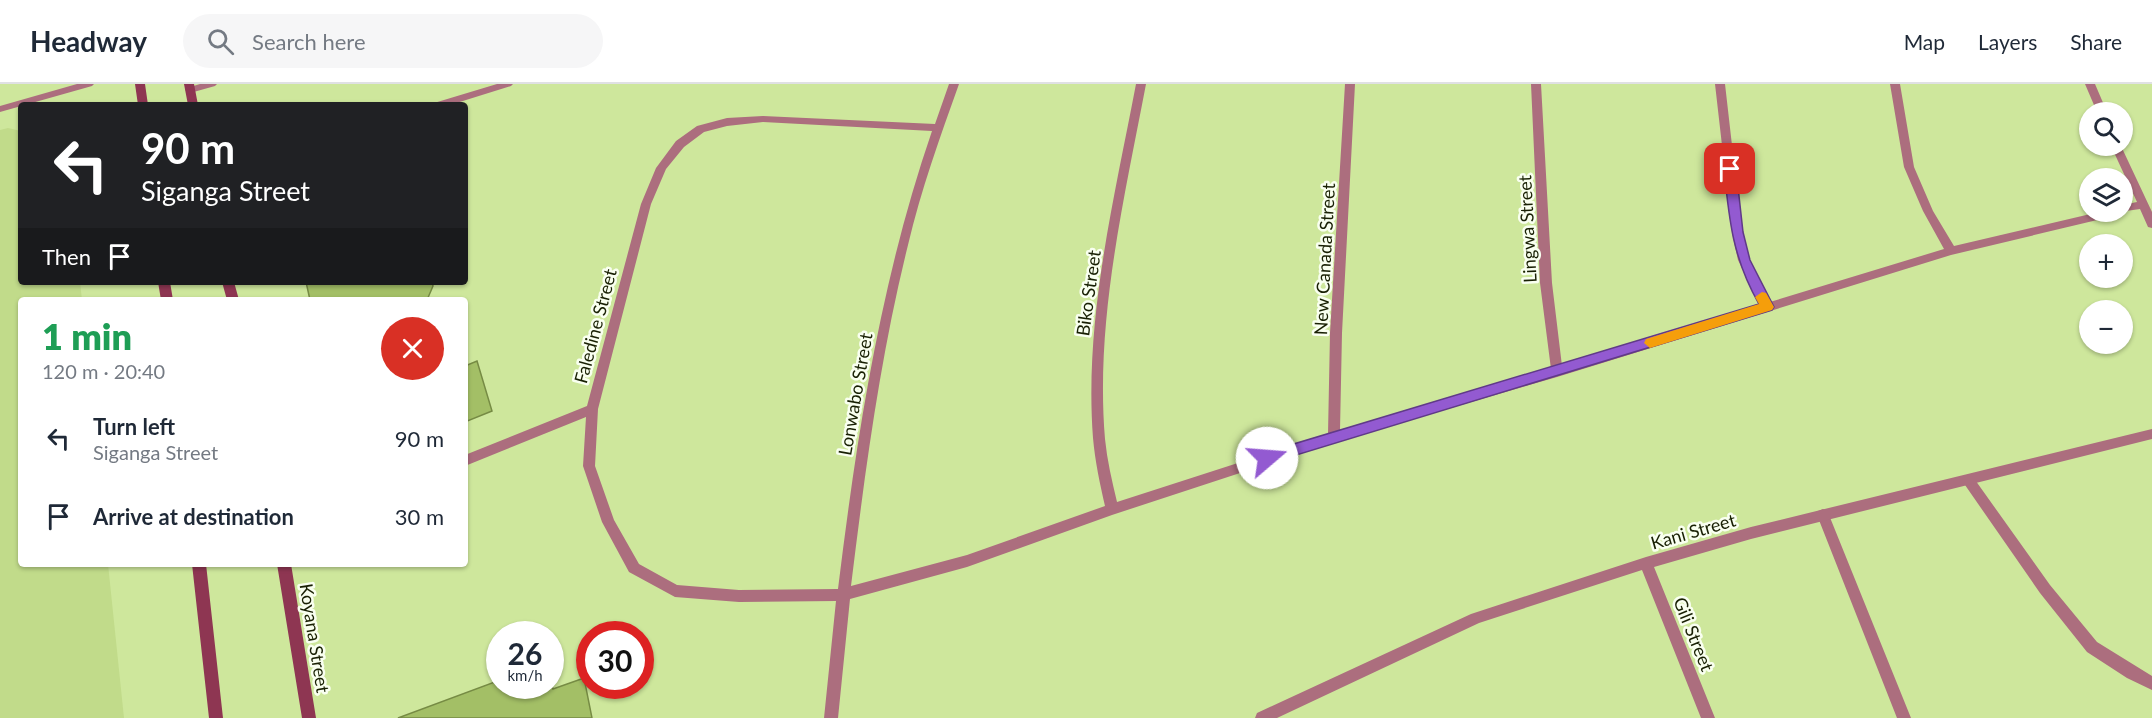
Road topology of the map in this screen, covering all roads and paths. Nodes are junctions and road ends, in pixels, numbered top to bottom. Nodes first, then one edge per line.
1 (89, 84) edge
2 (140, 84) edge
3 (213, 84) edge
4 (508, 84) edge
5 (954, 84) edge
6 (1142, 84) edge
7 (1350, 84) edge
8 (1536, 84) edge
9 (1720, 84) edge
10 (1895, 84) edge
11 (2090, 84) edge
12 (190, 87) edge
13 (25, 102) edge
14 (143, 102) edge
15 (192, 102) edge
16 (448, 102) edge
17 (2098, 102) edge
18 (18, 104) edge
19 (0, 109) edge
20 (938, 128) junction
21 (2120, 156) edge
22 (2142, 205) junction
23 (2133, 207) edge
24 (2079, 220) edge
25 (2152, 224) edge
26 (1951, 251) junction
27 (1767, 307) junction
28 (1557, 372) junction
29 (592, 409) junction
30 (2152, 434) edge
31 (1334, 437) junction
32 (468, 459) edge
33 (1969, 481) junction
34 (1112, 509) junction
35 (1823, 515) junction
36 (1646, 563) junction
37 (199, 567) edge
38 (284, 567) edge
39 (842, 595) junction
40 (2152, 683) edge
41 (216, 718) edge
42 (309, 718) edge
43 (831, 718) edge
44 (1262, 718) edge
45 (1708, 718) edge
46 (1904, 718) edge

1 - 13 street
2 - 14 main road
3 - 12 street
4 - 16 street
5 - 20 street, Lonwabo Street
6 - 34 street, Biko Street
7 - 31 street, New Canada Street
8 - 28 street, Lingwa Street
9 - 27 street
10 - 26 street
11 - 17 street
12 - 15 main road
18 - 19 street
20 - 29 street, Faledine Street
20 - 39 street, Lonwabo Street
21 - 22 street
22 - 23 street
22 - 25 street
24 - 26 street, Faledine Street
26 - 27 street, Faledine Street
27 - 28 street, Faledine Street
28 - 31 street, Faledine Street
29 - 32 street
29 - 39 street, Faledine Street
30 - 33 street, Kani Street
31 - 34 street, Faledine Street
33 - 35 street, Kani Street
33 - 40 street
34 - 39 street, Faledine Street
35 - 36 street, Kani Street
35 - 46 street
36 - 44 street, Kani Street
36 - 45 street, Gili Street
37 - 41 main road
38 - 42 main road, Koyana Street
39 - 43 street, Lonwabo Street

